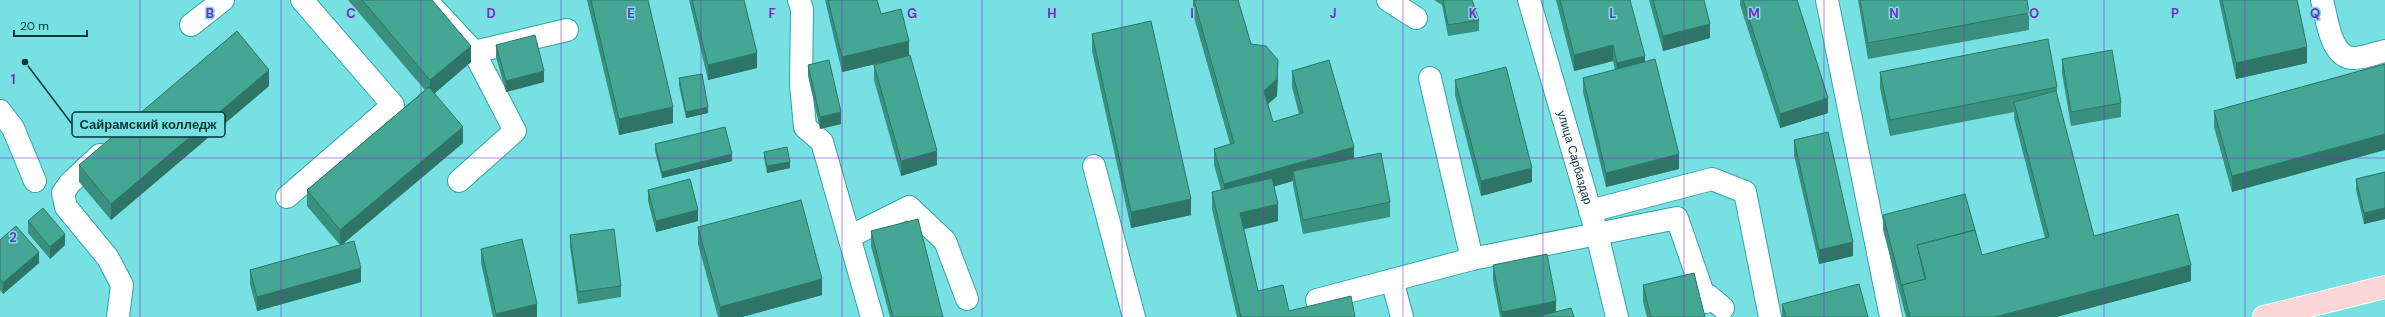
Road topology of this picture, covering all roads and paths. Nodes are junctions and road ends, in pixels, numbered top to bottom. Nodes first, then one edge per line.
1 (223, 0) edge
2 (302, 0) edge
3 (426, 0) edge
4 (799, 0) edge
5 (1388, 0) edge
6 (1529, 0) edge
7 (1827, 0) edge
8 (2322, 0) edge
9 (1416, 18) dead end
10 (191, 25) dead end
11 (567, 30) dead end
12 (2385, 51) edge
13 (474, 52) junction
14 (1430, 78) dead end
15 (0, 112) edge
16 (116, 140) edge
17 (1094, 166) dead end
18 (35, 181) dead end
19 (459, 181) dead end
20 (287, 197) dead end
21 (1590, 211) junction
22 (1597, 234) junction
23 (849, 236) junction
24 (1472, 259) junction
25 (1392, 280) junction
26 (2385, 287) edge
27 (967, 299) dead end
28 (1317, 300) dead end
29 (1723, 308) dead end
30 (118, 317) edge
31 (872, 317) edge
32 (1134, 317) edge
33 (1402, 317) edge
34 (1617, 317) edge
35 (1770, 317) edge
36 (1891, 317) edge
37 (2264, 317) edge

1 - 10 street
2 - 20 street
3 - 13 street
4 - 23 street
5 - 9 street
6 - 21 street, улица Сарбаздар
7 - 36 street
8 - 12 street
11 - 13 street
13 - 19 street
14 - 24 street
15 - 18 street
16 - 30 street
17 - 32 street
21 - 22 street, улица Сарбаздар
21 - 35 street
22 - 24 street
22 - 29 street
22 - 34 street, улица Сарбаздар
23 - 27 street
23 - 31 street
24 - 25 street
25 - 28 street
25 - 33 street
26 - 37 main road

